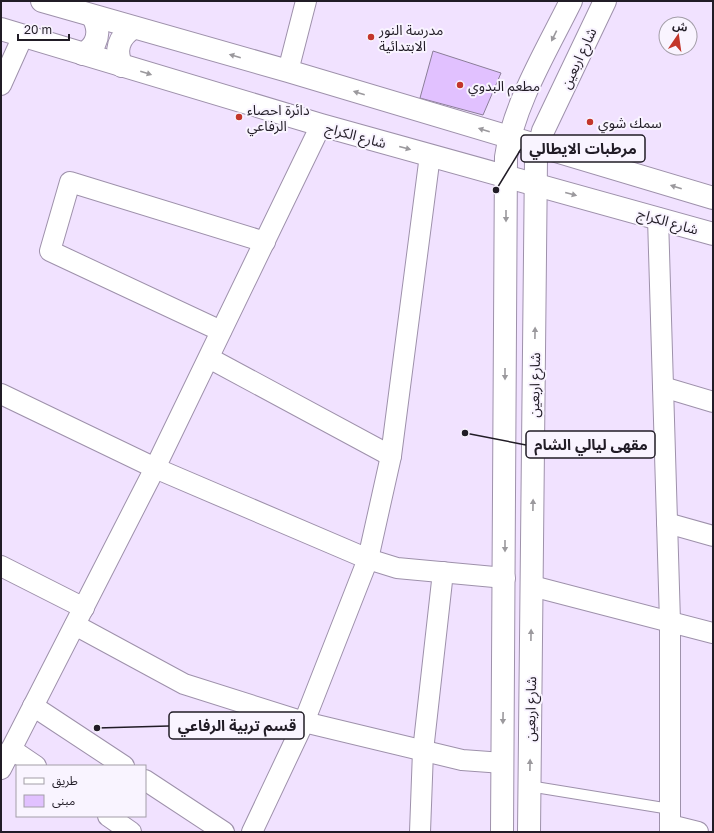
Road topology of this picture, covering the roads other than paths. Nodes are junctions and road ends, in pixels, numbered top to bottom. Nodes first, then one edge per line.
1 (42, 1) edge
2 (306, 1) edge
3 (571, 1) edge
4 (605, 1) edge
5 (93, 17) junction
6 (133, 28) junction
7 (1, 29) edge
8 (23, 36) junction
9 (83, 54) junction
10 (122, 66) junction
11 (288, 71) junction
12 (1, 85) edge
13 (321, 125) junction
14 (509, 138) junction
15 (538, 146) junction
16 (430, 155) junction
17 (506, 177) junction
18 (536, 184) junction
19 (713, 198) edge
20 (658, 218) junction
21 (713, 234) edge
22 (265, 242) junction
23 (222, 331) junction
24 (209, 358) junction
25 (663, 387) junction
26 (1, 394) edge
27 (713, 402) edge
28 (391, 456) junction
29 (155, 468) junction
30 (667, 523) junction
31 (713, 536) edge
32 (368, 559) junction
33 (1, 566) edge
34 (443, 572) junction
35 (505, 578) junction
36 (532, 586) junction
37 (79, 616) junction
38 (670, 622) junction
39 (713, 633) edge
40 (504, 693) junction
41 (530, 694) junction
42 (33, 706) junction
43 (304, 722) junction
44 (423, 751) junction
45 (4, 762) edge
46 (503, 763) junction
47 (28, 765) edge
48 (122, 765) edge
49 (146, 781) edge
50 (529, 786) junction
51 (109, 817) edge
52 (670, 822) edge
53 (131, 832) edge
54 (224, 832) edge
55 (252, 832) edge
56 (420, 832) edge
57 (502, 832) edge
58 (529, 832) edge
59 (698, 832) edge

1 - 5 main road
2 - 11 street
3 -> 14 main road, شارع اربعين
4 - 15 main road, شارع اربعين
5 - 6 main road
5 - 9 main road
6 - 10 main road
11 -> 6 main road
7 - 8 main road, شارع الكراج
8 - 9 main road, شارع الكراج
8 - 12 street
9 - 10 main road, شارع الكراج
10 -> 13 main road, شارع الكراج
14 -> 11 main road
13 -> 16 main road, شارع الكراج
13 - 22 street
14 - 15 main road
14 - 17 main road, شارع اربعين
15 - 18 main road, شارع اربعين
19 -> 15 main road
16 - 17 main road, شارع الكراج
16 - 28 street
17 - 18 main road, شارع الكراج
17 -> 35 main road, شارع اربعين
18 -> 20 main road, شارع الكراج
36 -> 18 main road, شارع اربعين
20 - 21 main road, شارع الكراج
20 - 25 street
22 - 23 street
22 - 23 street
23 - 24 street
24 - 28 street
24 - 29 street
25 - 27 street
25 - 30 street
26 - 29 street
28 - 32 street
29 - 32 street
29 - 37 street
30 - 31 street
30 - 38 street
32 - 34 street
32 - 43 street
33 - 37 street
34 - 35 street
34 - 44 street
35 - 40 main road, شارع اربعين
36 - 38 street
41 -> 36 main road, شارع اربعين
37 - 42 street
37 - 43 street
38 - 39 street
38 - 52 street
40 - 41 main road
40 -> 46 main road, شارع اربعين
50 -> 41 main road, شارع اربعين
42 - 45 street
42 - 48 street
43 - 44 street
43 - 55 street
44 - 46 street
44 - 56 street
45 - 47 street
46 - 57 main road, شارع اربعين
49 - 54 street
50 - 52 lane
50 - 58 main road, شارع اربعين
51 - 53 street
52 - 59 street

